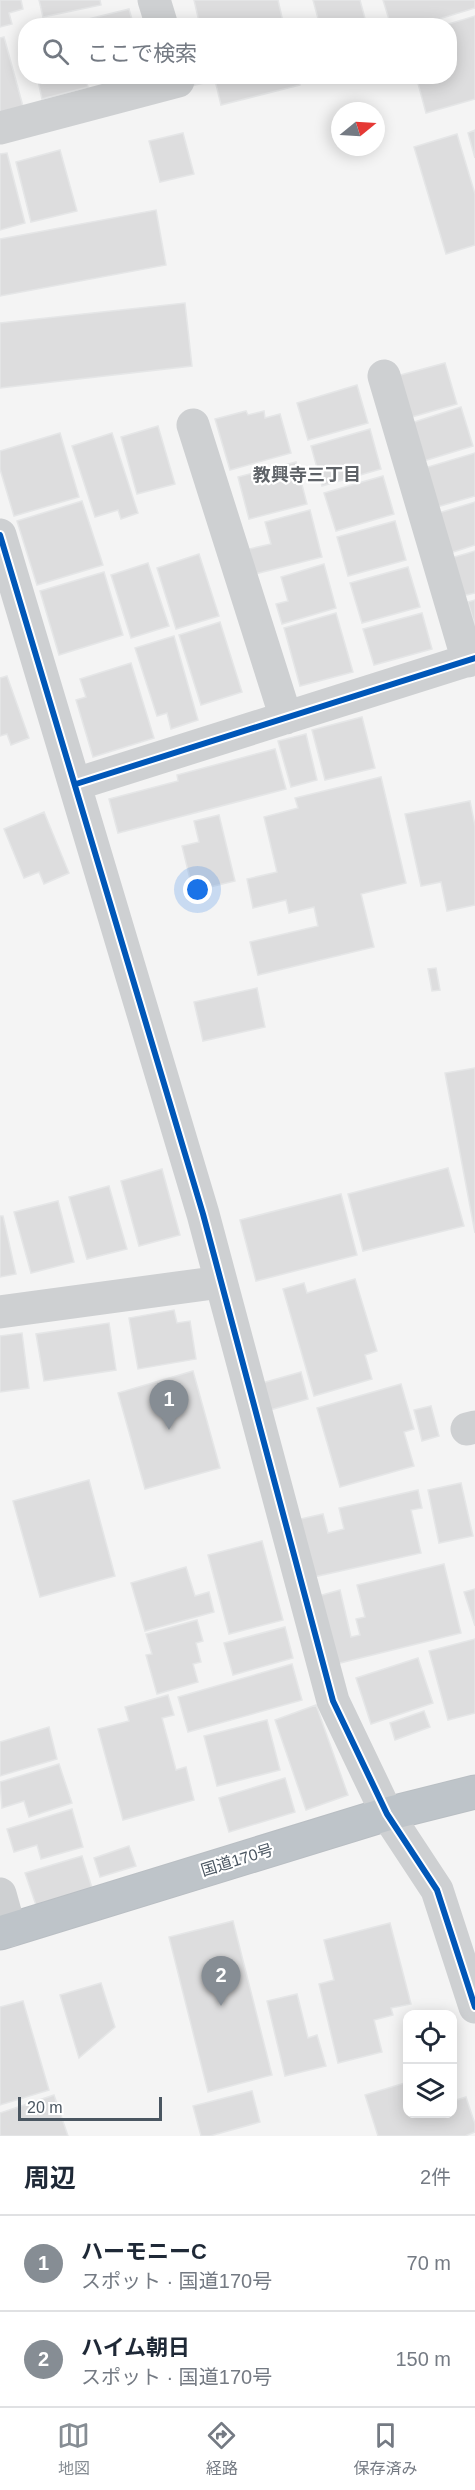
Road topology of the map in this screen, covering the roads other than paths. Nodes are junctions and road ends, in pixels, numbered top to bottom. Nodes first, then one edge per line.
1 (154, 0) edge
2 (160, 18) edge
3 (167, 84) edge
4 (0, 128) edge
5 (384, 376) dead end
6 (193, 425) dead end
7 (0, 535) edge
8 (472, 659) edge
9 (286, 718) junction
10 (76, 784) junction
11 (221, 1281) junction
12 (0, 1312) edge
13 (475, 1792) edge
14 (387, 1814) junction
15 (0, 1894) edge
16 (5, 1931) edge
17 (475, 2007) edge

1 - 2 street
3 - 4 street
5 - 8 street
6 - 9 street
7 - 10 street
8 - 9 street
9 - 10 street
10 - 11 street
11 - 12 street
11 - 14 street
13 - 14 highway, 国道170号
14 - 16 highway, 国道170号
14 - 17 street
15 - 16 street

